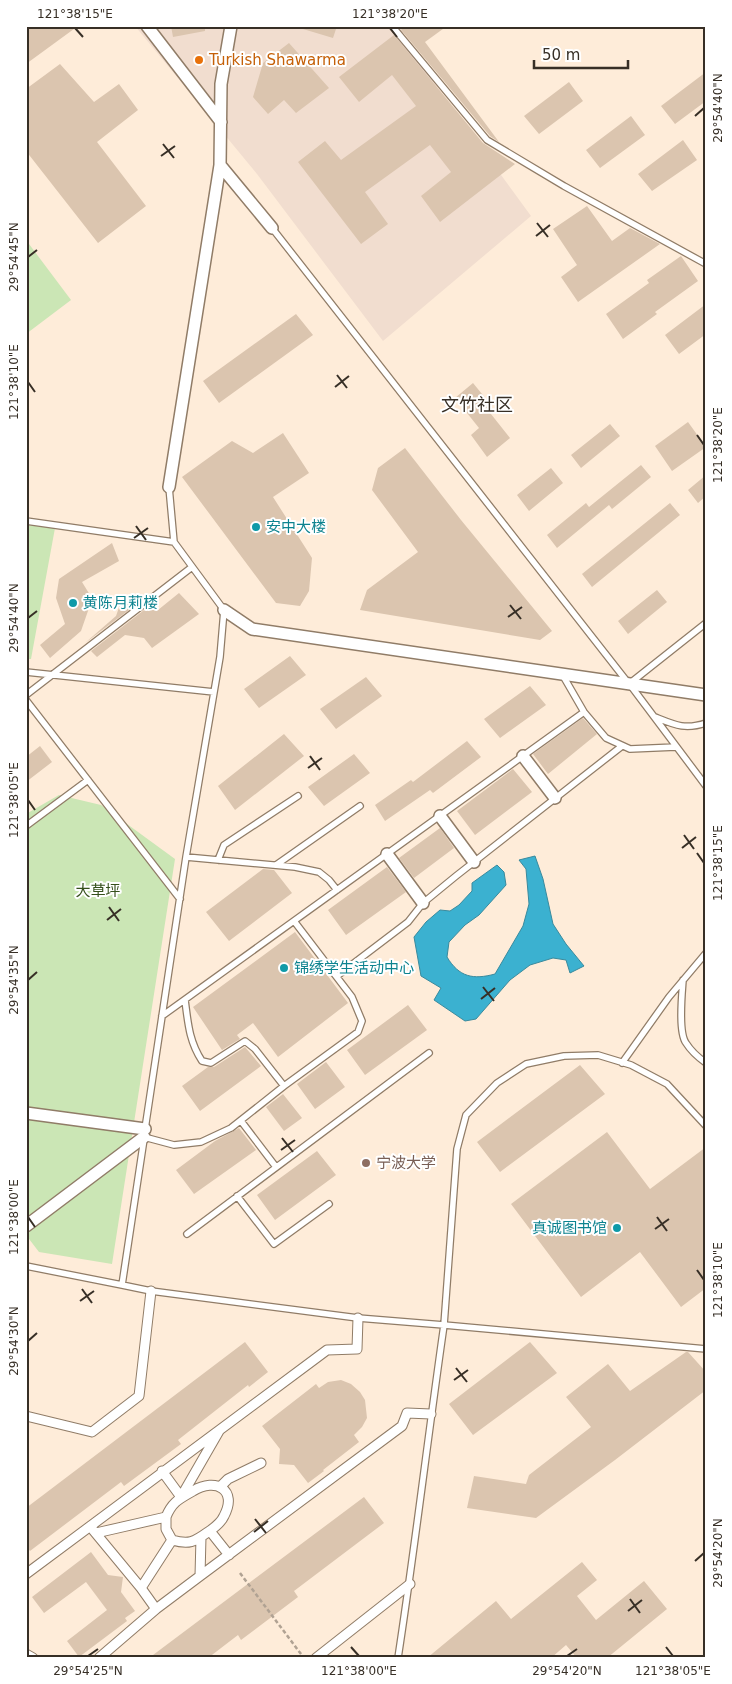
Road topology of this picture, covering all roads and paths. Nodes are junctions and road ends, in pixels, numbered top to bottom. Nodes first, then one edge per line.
1 (147, 26) edge
2 (230, 26) edge
3 (392, 26) edge
4 (221, 122) junction
5 (220, 165) junction
6 (272, 228) joint
7 (706, 264) edge
8 (169, 487) joint
9 (26, 521) edge
10 (174, 542) junction
11 (192, 567) junction
12 (224, 610) junction
13 (706, 623) edge
14 (26, 672) edge
15 (562, 674) junction
16 (52, 676) junction
17 (629, 684) junction
18 (214, 692) junction
19 (26, 695) edge
20 (706, 695) edge
21 (26, 700) edge
22 (584, 712) junction
23 (653, 716) junction
24 (706, 724) edge
25 (622, 746) junction
26 (676, 747) junction
27 (523, 756) junction
28 (88, 780) junction
29 (706, 786) edge
30 (298, 796) dead end
31 (555, 798) junction
32 (360, 806) dead end
33 (440, 816) junction
34 (26, 826) edge
35 (387, 854) junction
36 (186, 857) junction
37 (218, 860) junction
38 (474, 862) junction
39 (276, 865) junction
40 (336, 890) junction
41 (180, 900) junction
42 (423, 903) junction
43 (294, 921) junction
44 (706, 953) edge
45 (336, 976) junction
46 (683, 979) junction
47 (185, 1000) junction
48 (162, 1016) junction
49 (429, 1052) dead end
50 (622, 1063) junction
51 (706, 1064) edge
52 (284, 1086) junction
53 (26, 1113) edge
54 (241, 1121) junction
55 (706, 1126) edge
56 (145, 1133) junction
57 (276, 1167) junction
58 (237, 1196) junction
59 (329, 1204) dead end
60 (26, 1226) edge
61 (187, 1234) dead end
62 (26, 1266) edge
63 (122, 1285) junction
64 (151, 1291) junction
65 (358, 1318) junction
66 (444, 1325) junction
67 (706, 1349) edge
68 (431, 1414) junction
69 (26, 1416) edge
70 (220, 1429) junction
71 (260, 1463) dead end
72 (162, 1472) junction
73 (221, 1486) junction
74 (181, 1498) junction
75 (166, 1517) junction
76 (93, 1530) junction
77 (210, 1531) junction
78 (201, 1537) junction
79 (172, 1540) junction
80 (228, 1555) junction
81 (240, 1573) dead end
82 (26, 1574) edge
83 (200, 1576) junction
84 (410, 1584) junction
85 (141, 1588) junction
86 (156, 1609) junction
87 (26, 1654) edge
88 (33, 1658) edge
89 (99, 1658) edge
90 (304, 1658) edge
91 (316, 1658) edge
92 (398, 1658) edge

1 - 4 street
2 - 4 street
3 - 7 lane
4 - 5 street
5 - 6 street
5 - 8 street
6 - 17 lane
8 - 10 lane
9 - 10 lane
10 - 11 lane
11 - 12 lane
11 - 16 lane
12 - 15 street
12 - 18 lane
13 - 17 lane
14 - 16 lane
15 - 17 street
15 - 22 lane
16 - 18 lane
16 - 19 lane
17 - 20 street
17 - 23 lane
18 - 36 lane
21 - 28 lane
22 - 25 lane
22 - 27 lane
23 - 24 lane
23 - 26 lane
25 - 26 lane
25 - 31 lane
26 - 29 lane
27 - 31 street
27 - 33 lane
28 - 34 lane
28 - 41 lane
30 - 37 lane
31 - 38 lane
32 - 39 lane
33 - 35 lane
33 - 38 street
35 - 40 lane
35 - 42 street
36 - 37 lane
36 - 41 lane
37 - 39 lane
38 - 42 lane
39 - 40 lane
40 - 43 lane
41 - 48 lane
42 - 45 lane
43 - 45 lane
43 - 47 lane
44 - 46 lane
45 - 52 lane
46 - 50 lane
46 - 51 lane
47 - 48 lane
47 - 52 lane
48 - 56 lane
49 - 57 lane
50 - 55 lane
50 - 66 lane
52 - 54 lane
53 - 56 street
54 - 56 lane
54 - 57 lane
56 - 60 street
56 - 63 lane
57 - 58 lane
58 - 59 lane
58 - 61 lane
62 - 63 lane
63 - 64 lane
64 - 65 lane
64 - 69 street
65 - 66 lane
65 - 70 street
66 - 67 lane
66 - 68 lane
68 - 80 street
68 - 84 lane
70 - 72 street
70 - 74 street
71 - 73 street
72 - 74 street
72 - 76 street
73 - 74 street
73 - 77 street
74 - 75 street
75 - 76 street
75 - 79 street
76 - 82 street
76 - 85 street
77 - 78 street
77 - 80 street
78 - 79 street
78 - 83 street
79 - 85 street
80 - 83 street
81 - 90 path
83 - 86 street
84 - 91 street
84 - 92 lane
85 - 86 street
86 - 89 street
87 - 88 street

